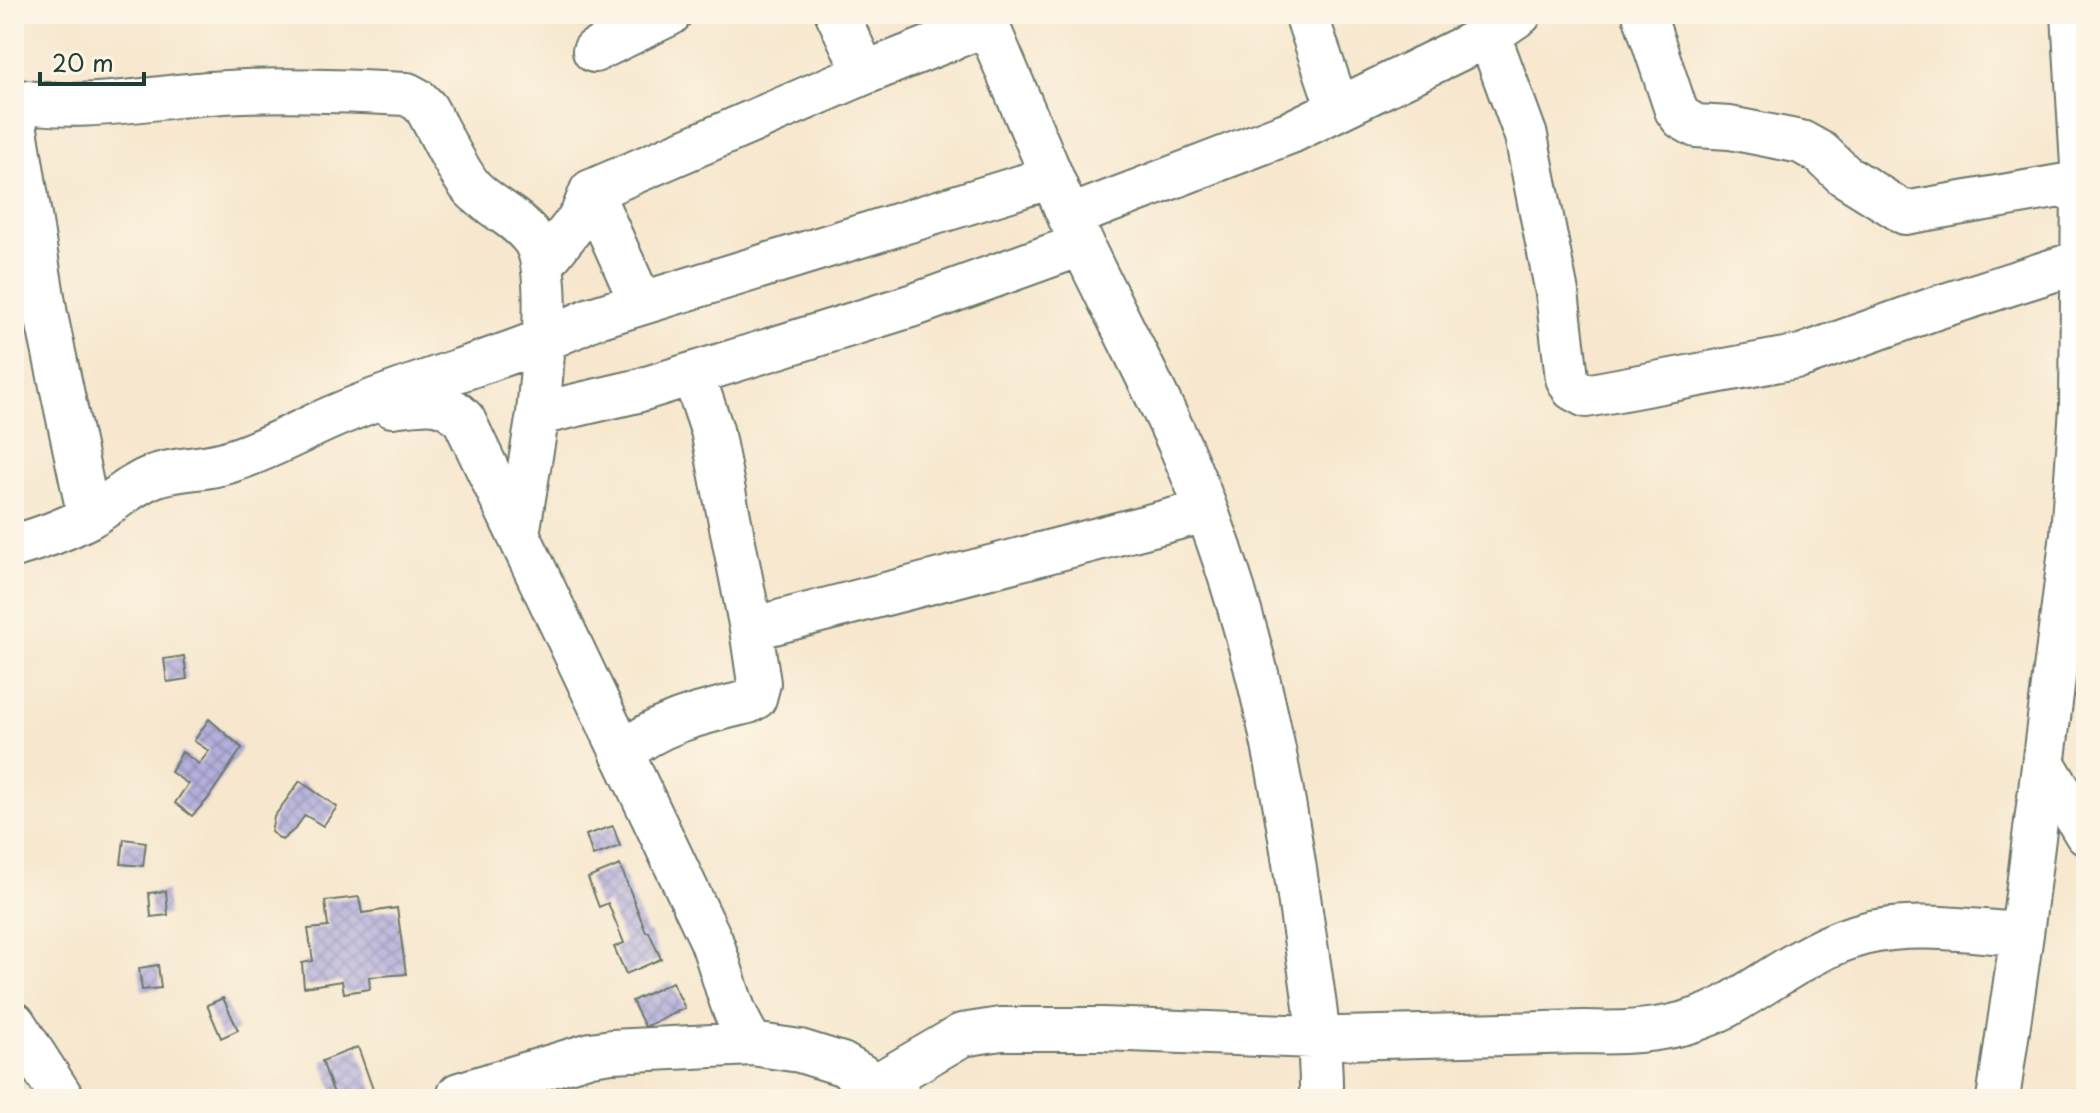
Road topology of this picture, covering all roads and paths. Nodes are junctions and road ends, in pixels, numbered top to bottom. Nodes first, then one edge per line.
1 (670, 14) edge
2 (837, 14) edge
3 (1306, 14) edge
4 (1644, 14) edge
5 (2073, 14) edge
6 (984, 19) edge
7 (1504, 24) edge
8 (594, 51) dead end
9 (865, 73) junction
10 (14, 100) edge
11 (1338, 109) junction
12 (14, 117) edge
13 (1052, 177) junction
14 (2083, 182) junction
15 (591, 191) junction
16 (1076, 230) junction
17 (2082, 261) junction
18 (543, 264) junction
19 (641, 303) junction
20 (544, 342) junction
21 (693, 374) junction
22 (343, 412) junction
23 (538, 414) junction
24 (1206, 511) junction
25 (89, 517) junction
26 (2079, 521) edge
27 (518, 534) junction
28 (14, 546) edge
29 (751, 629) junction
30 (622, 754) junction
31 (2044, 764) junction
32 (2086, 834) edge
33 (2022, 934) junction
34 (14, 1023) edge
35 (1318, 1038) junction
36 (752, 1044) junction
37 (459, 1094) dead end
38 (891, 1094) edge
39 (63, 1099) edge
40 (1321, 1099) edge
41 (1998, 1099) edge

1 - 8 street
2 - 9 street
3 - 11 street
4 - 14 street
5 - 14 street
6 - 9 street
6 - 13 street
7 - 11 street
7 - 17 street
9 - 15 street
10 - 18 street
11 - 16 street
12 - 25 street
13 - 16 street
13 - 19 street
14 - 17 street
15 - 18 street
15 - 19 street
16 - 21 street
16 - 24 street
17 - 26 street
18 - 20 street
19 - 20 street
20 - 22 street
20 - 23 street
21 - 23 street
21 - 29 street
22 - 25 street
22 - 27 street
23 - 27 street
24 - 29 street
24 - 35 street
25 - 28 street
26 - 31 street
27 - 30 street
29 - 30 street
30 - 36 street
31 - 32 street
31 - 33 street
33 - 35 street
33 - 41 street
34 - 39 street
35 - 38 street
35 - 40 street
36 - 37 street
36 - 38 street

